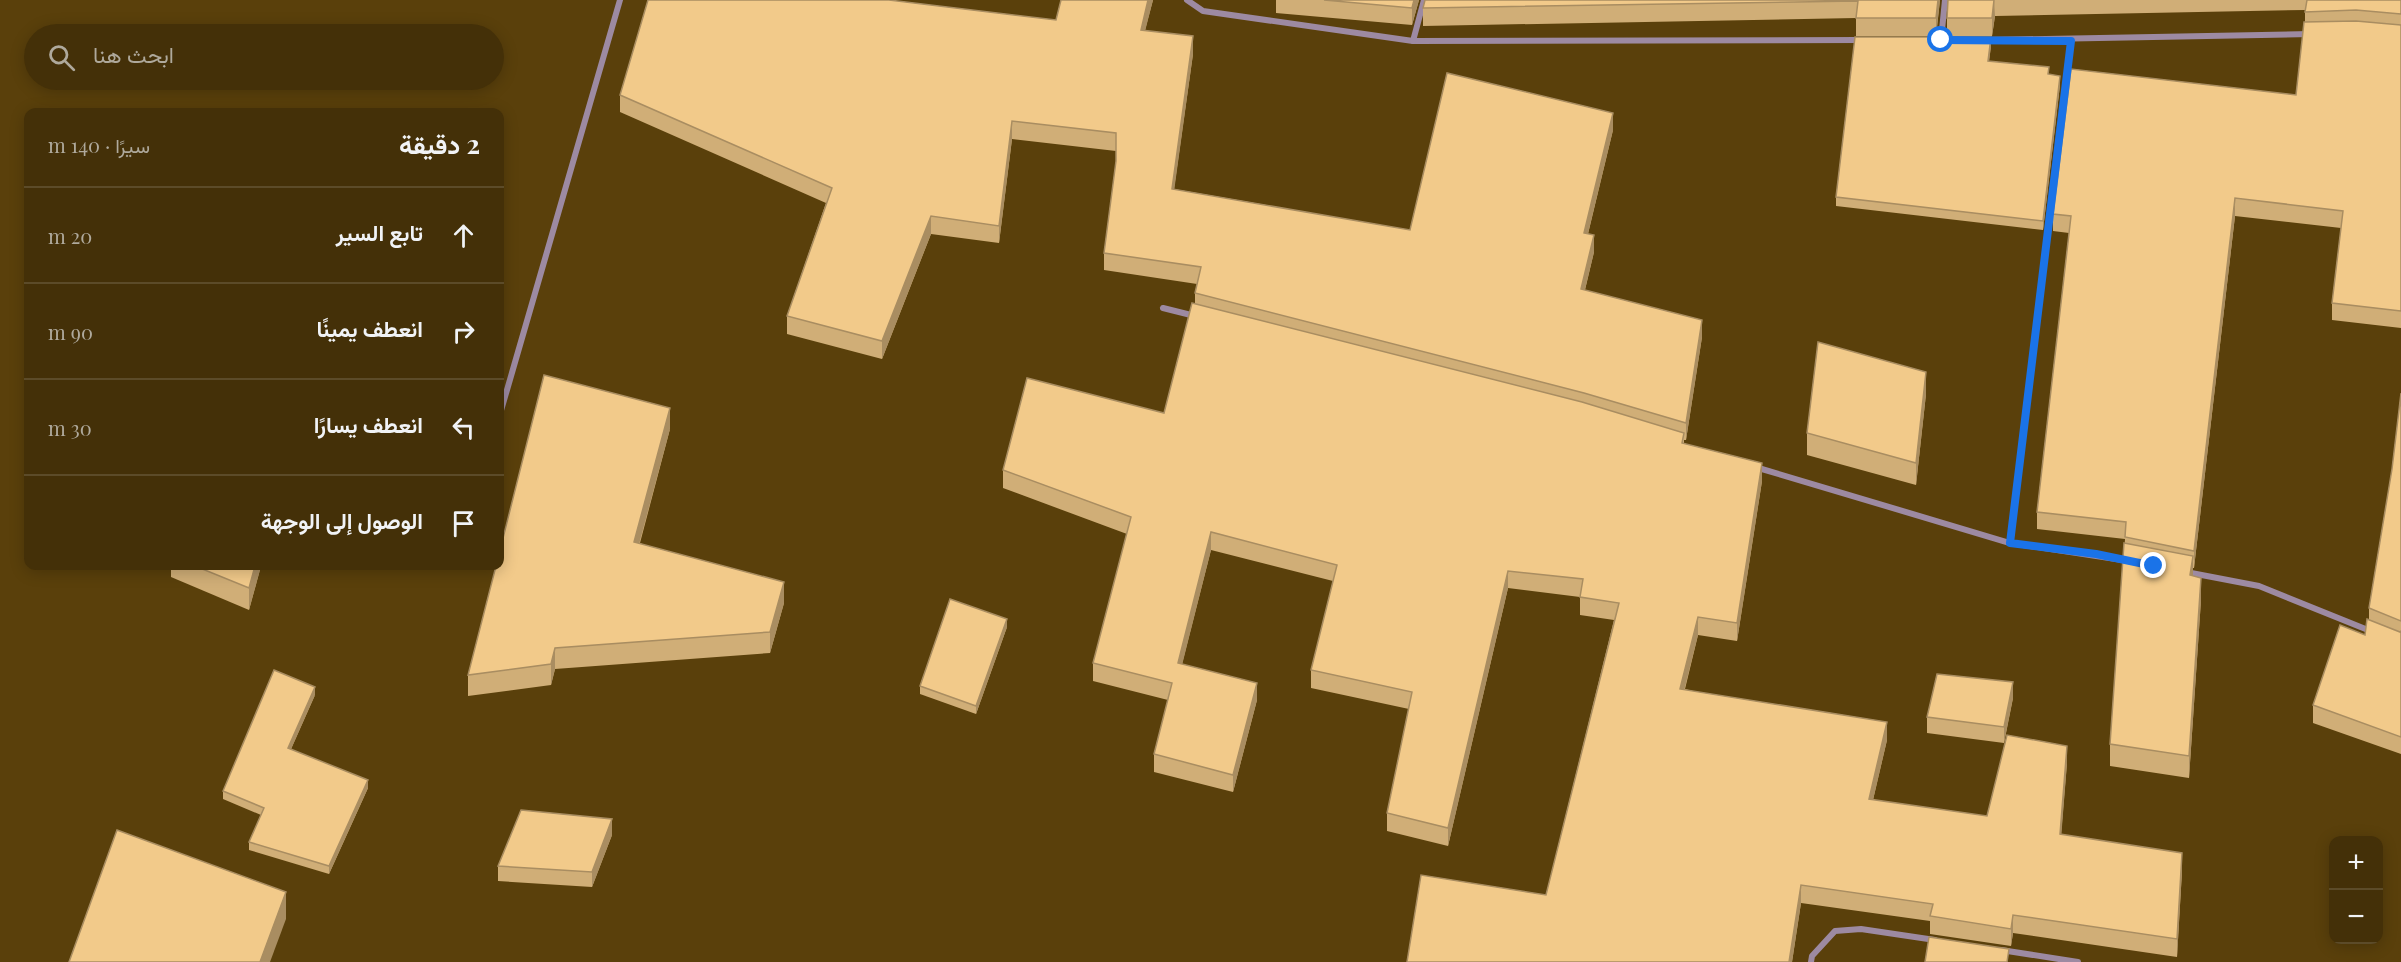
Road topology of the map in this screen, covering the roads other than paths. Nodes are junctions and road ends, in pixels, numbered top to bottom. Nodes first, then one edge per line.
1 (620, 0) edge
2 (1187, 0) edge
3 (1424, 0) edge
4 (1946, 0) edge
5 (2320, 34) edge
6 (1869, 40) edge
7 (1929, 40) edge
8 (1941, 40) junction
9 (1953, 40) edge
10 (1976, 40) edge
11 (1413, 41) junction
12 (2071, 41) junction
13 (1163, 308) dead end
14 (1208, 320) edge
15 (504, 400) edge
16 (1752, 466) edge
17 (2010, 543) junction
18 (2143, 563) edge
19 (2178, 570) edge
20 (2379, 635) edge
21 (1941, 941) edge
22 (1998, 950) edge
23 (1811, 962) edge
24 (2078, 962) edge

1 - 15 street
2 - 11 street
3 - 11 street
4 - 8 street
5 - 12 street
6 - 11 street
7 - 8 street
8 - 9 street
10 - 12 street
12 - 17 street
13 - 14 street
16 - 17 street
17 - 18 street
19 - 20 street
21 - 23 street
22 - 24 street

